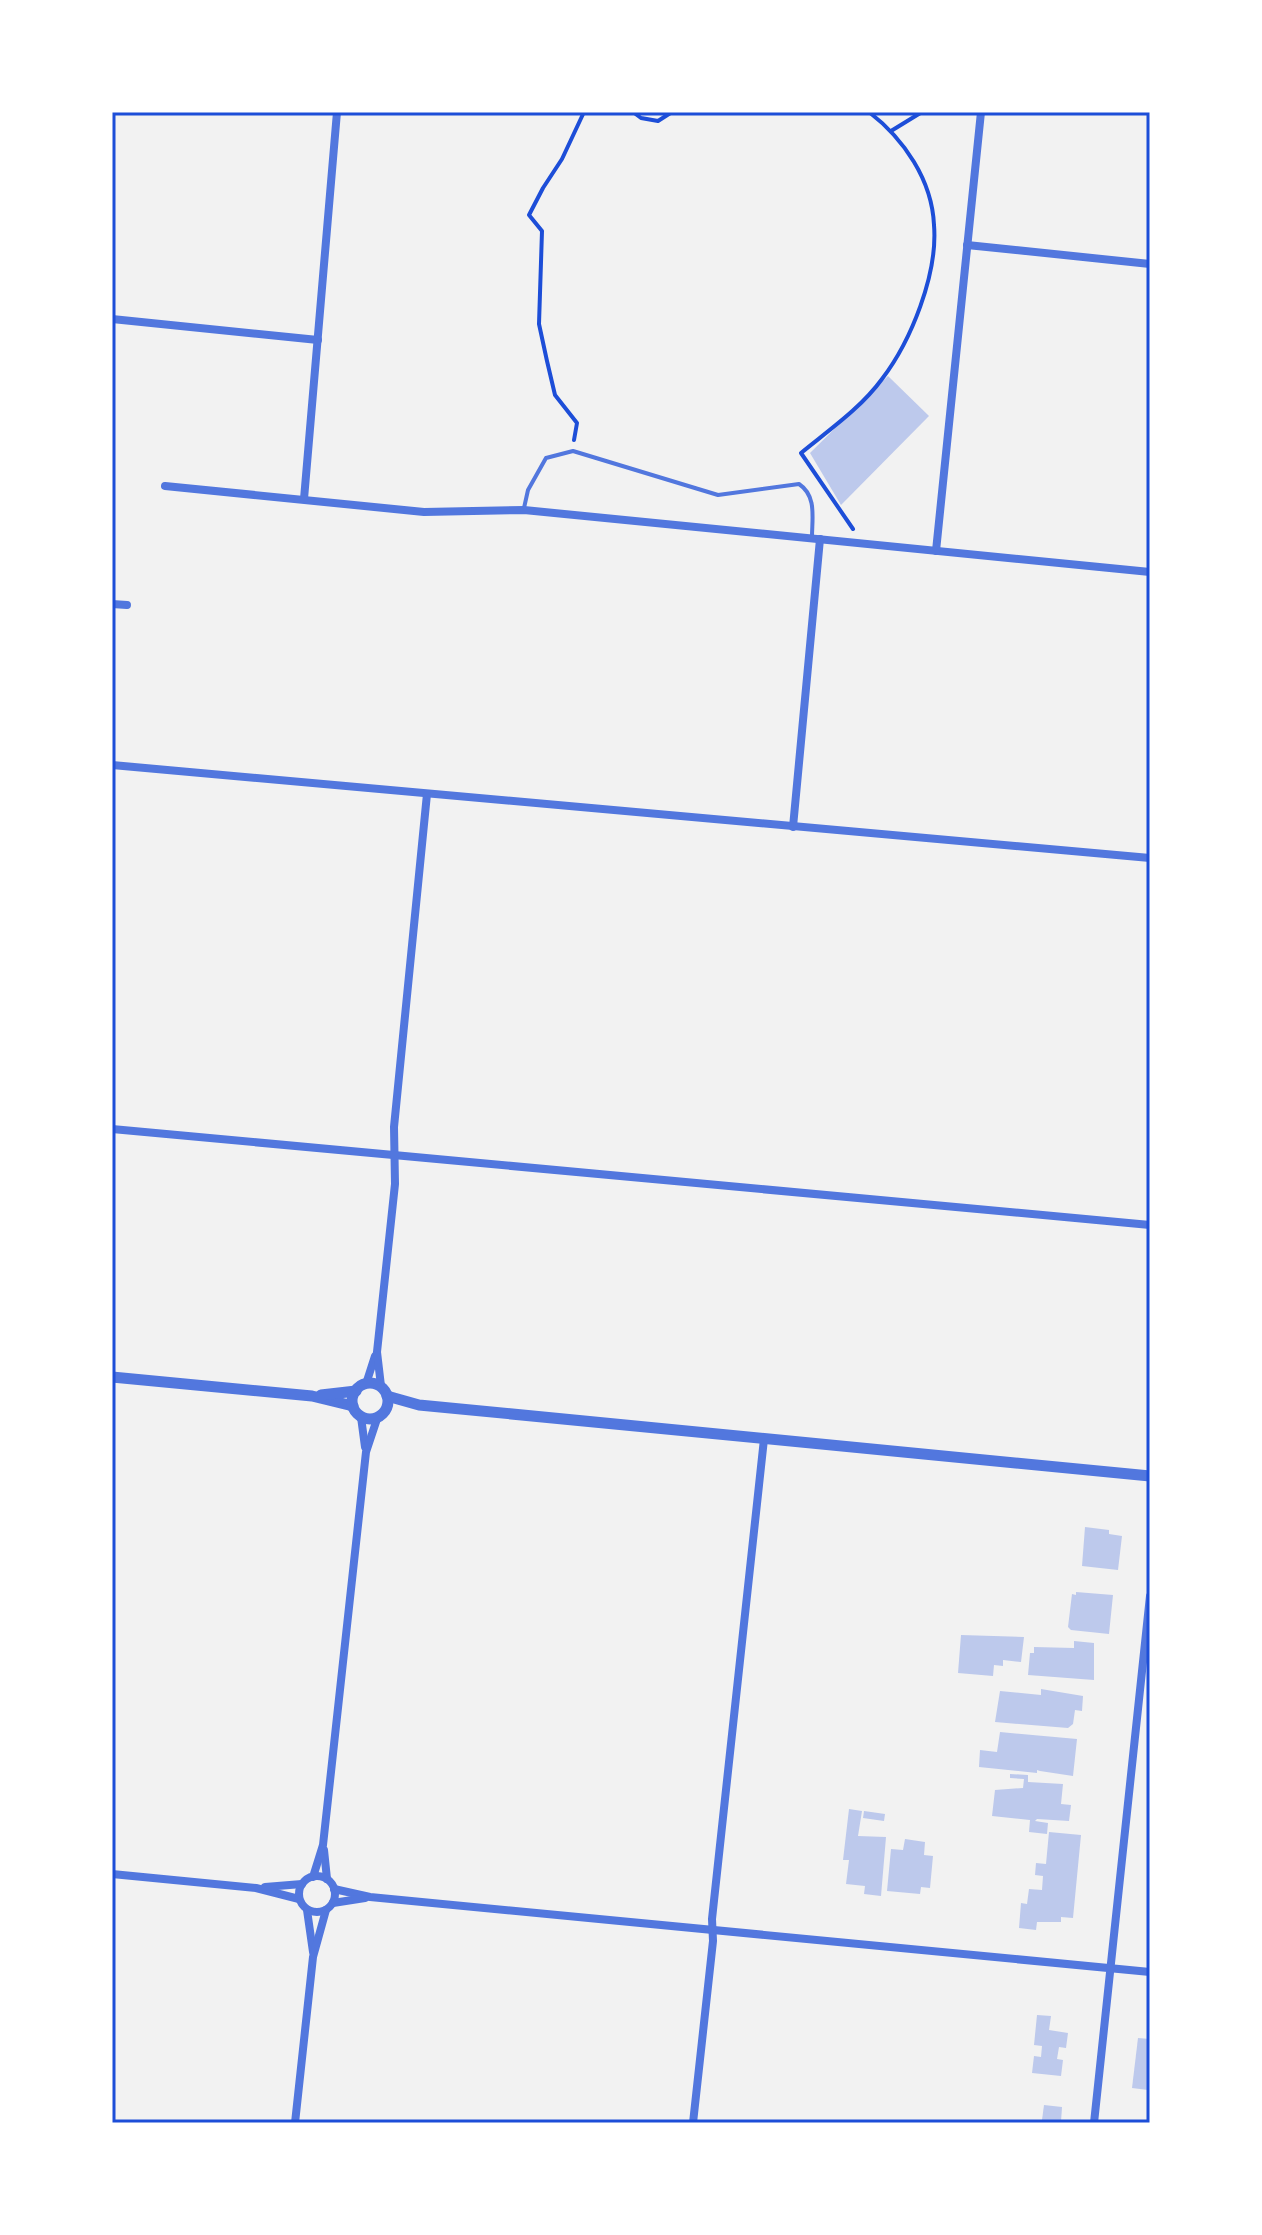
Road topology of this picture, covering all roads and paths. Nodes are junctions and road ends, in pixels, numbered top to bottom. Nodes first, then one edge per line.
1 (337, 112) edge
2 (584, 112) edge
3 (633, 112) edge
4 (672, 112) edge
5 (869, 112) edge
6 (922, 112) edge
7 (981, 112) edge
8 (891, 131) junction
9 (967, 245) junction
10 (1150, 264) edge
11 (112, 319) edge
12 (318, 340) junction
13 (573, 451) junction
14 (165, 486) dead end
15 (304, 499) junction
16 (524, 510) junction
17 (816, 538) junction
18 (863, 544) junction
19 (936, 551) junction
20 (1150, 572) edge
21 (112, 604) edge
22 (127, 605) dead end
23 (112, 765) edge
24 (427, 794) junction
25 (793, 827) junction
26 (1150, 858) edge
27 (112, 1129) edge
28 (394, 1155) junction
29 (1150, 1225) edge
30 (377, 1352) junction
31 (112, 1377) edge
32 (361, 1387) junction
33 (384, 1391) junction
34 (312, 1396) junction
35 (419, 1405) junction
36 (353, 1406) junction
37 (386, 1410) junction
38 (361, 1417) junction
39 (377, 1419) junction
40 (764, 1439) junction
41 (366, 1452) junction
42 (1150, 1476) edge
43 (1150, 1596) edge
44 (323, 1845) junction
45 (112, 1874) edge
46 (313, 1877) junction
47 (327, 1879) junction
48 (302, 1884) junction
49 (256, 1888) junction
50 (334, 1889) junction
51 (370, 1897) junction
52 (299, 1899) junction
53 (333, 1903) junction
54 (307, 1910) junction
55 (326, 1910) junction
56 (713, 1930) junction
57 (313, 1957) junction
58 (1110, 1969) junction
59 (1150, 1972) edge
60 (295, 2123) edge
61 (693, 2123) edge
62 (1094, 2123) edge

1 - 12 street
2 - 13 path
3 - 4 path
5 - 8 path
6 - 8 path
7 - 9 street
8 - 18 path
9 - 10 street
9 - 19 street
11 - 12 street
12 - 15 street
13 - 16 lane
13 - 17 lane
14 - 15 street
15 - 16 street
16 - 17 street
17 - 18 street
17 - 25 street
18 - 19 street
19 - 20 street
21 - 22 street
23 - 24 street
24 - 25 street
24 - 28 street
25 - 26 street
27 - 28 street
28 - 29 street
28 - 30 street
30 - 32 street
30 - 33 street
31 - 34 street
32 - 33 street
32 - 34 street
32 - 36 street
33 - 35 street
33 - 37 street
34 - 36 street
35 - 37 street
35 - 40 street
36 - 38 street
37 - 39 street
38 - 39 street
38 - 41 street
39 - 41 street
40 - 42 street
40 - 56 street
41 - 44 street
43 - 58 street
44 - 46 street
44 - 47 street
45 - 49 street
46 - 47 street
46 - 48 street
47 - 50 street
48 - 49 street
48 - 52 street
49 - 52 street
50 - 51 street
50 - 53 street
51 - 53 street
51 - 56 street
52 - 54 street
53 - 55 street
54 - 55 street
54 - 57 street
55 - 57 street
56 - 58 street
56 - 61 street
57 - 60 street
58 - 59 street
58 - 62 street

